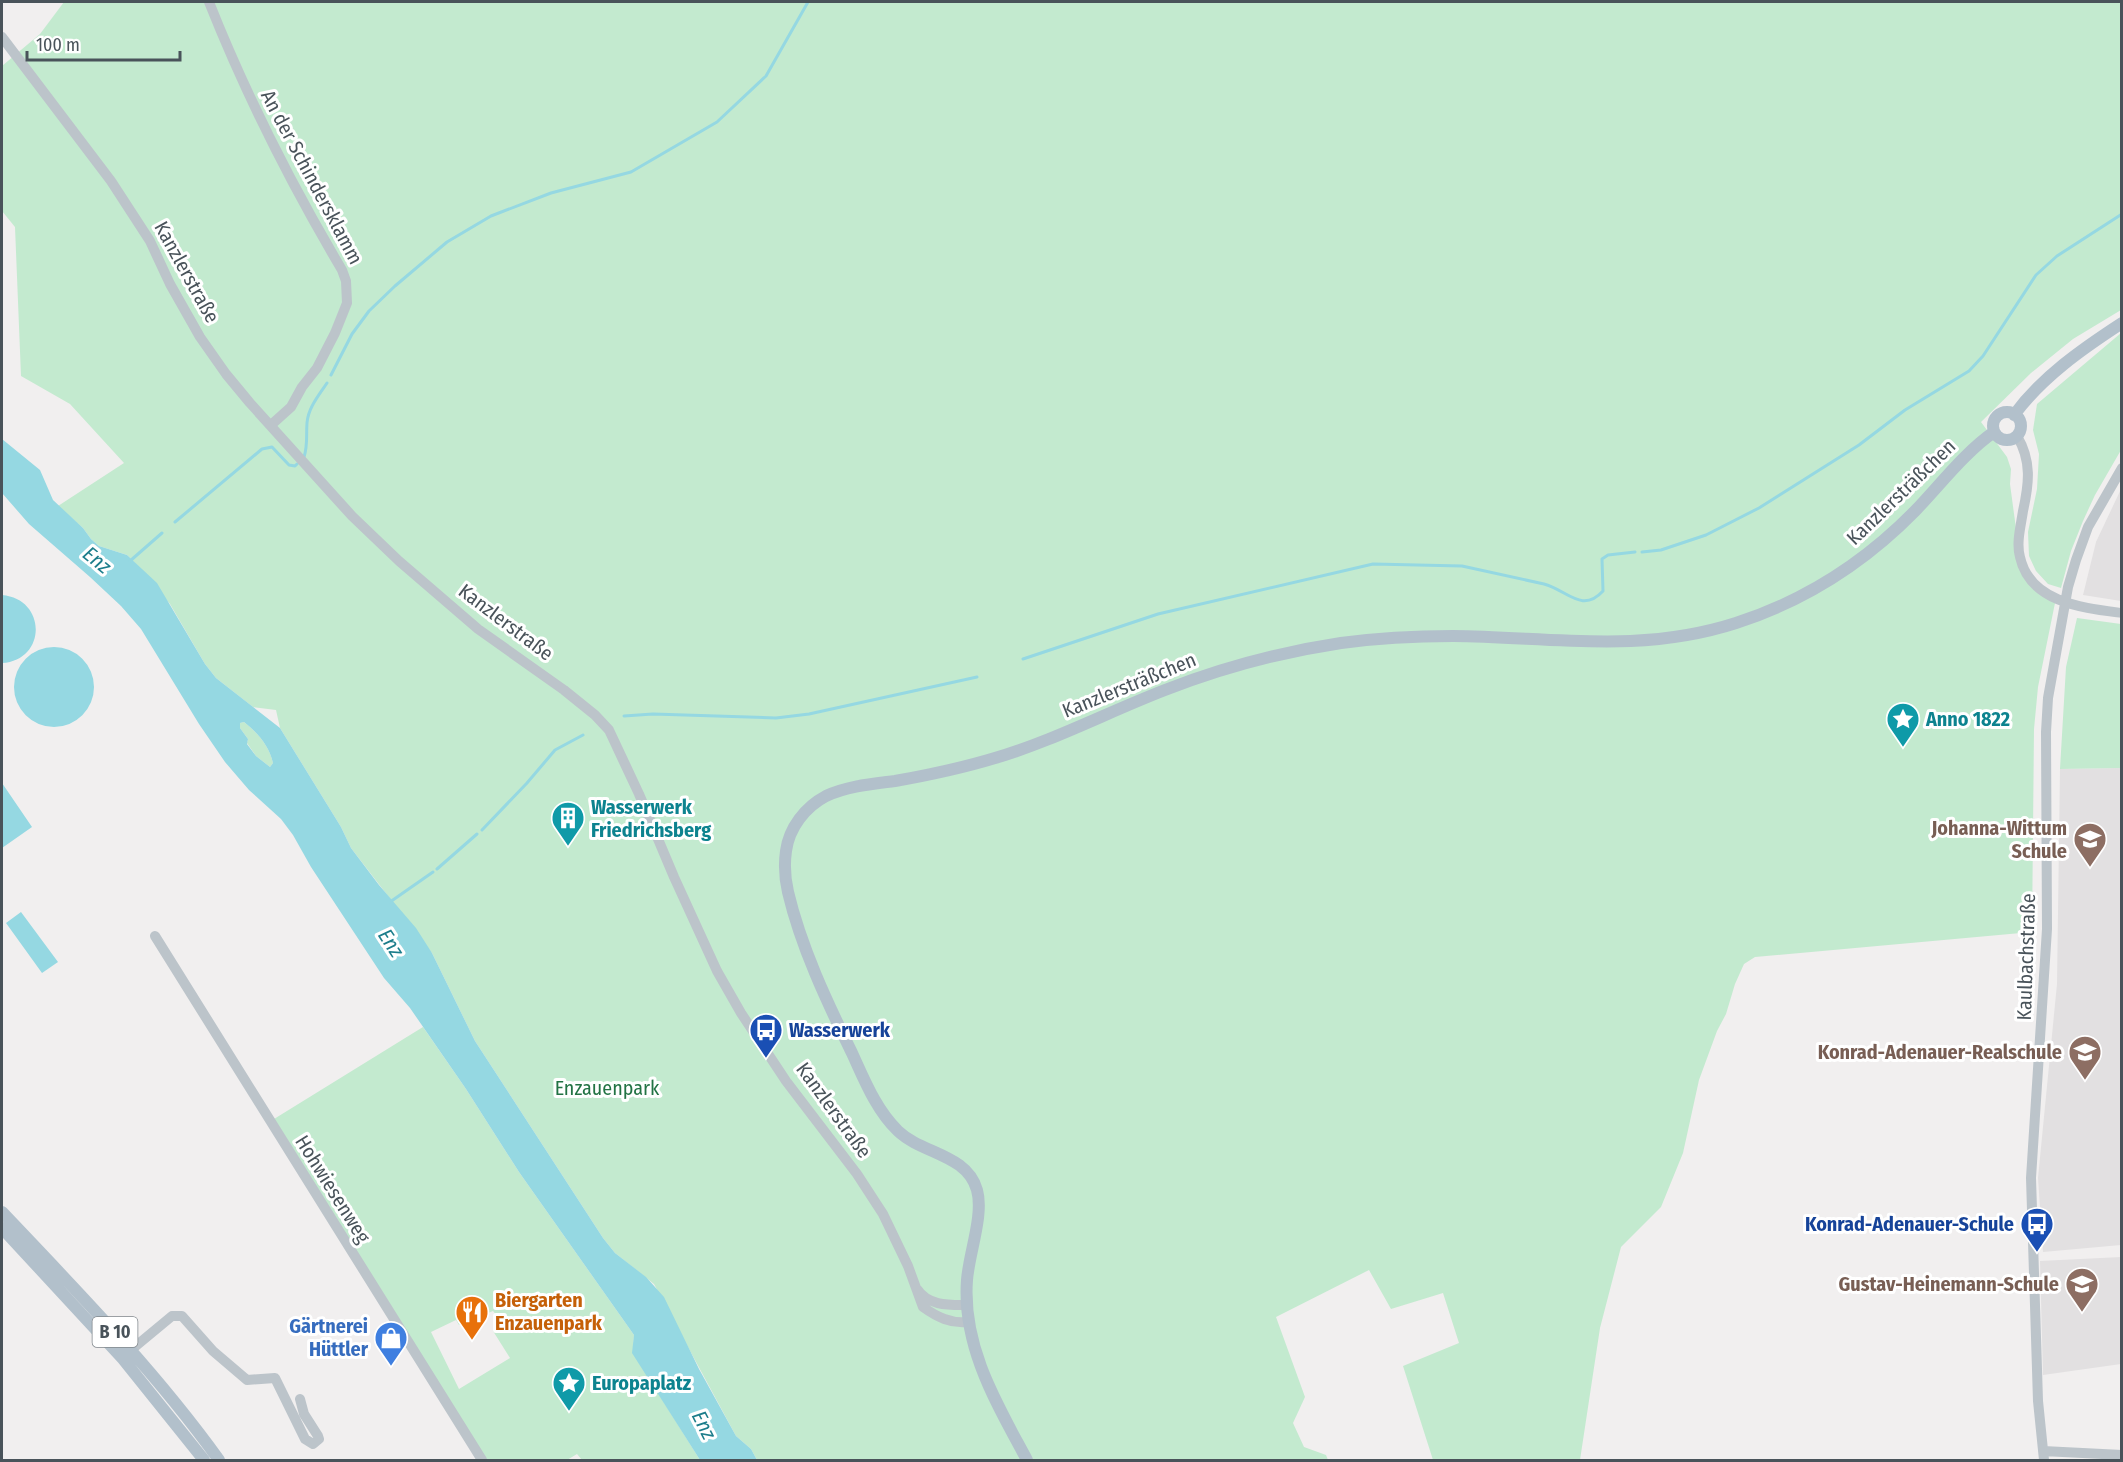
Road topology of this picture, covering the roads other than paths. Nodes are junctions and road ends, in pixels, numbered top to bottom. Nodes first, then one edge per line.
1 (209, 2) edge
2 (2, 37) edge
3 (2121, 323) edge
4 (2014, 415) junction
5 (271, 425) junction
6 (1994, 432) junction
7 (2016, 436) junction
8 (2121, 468) edge
9 (2065, 603) junction
10 (2121, 613) edge
11 (154, 936) dead end
12 (2, 1212) edge
13 (2, 1228) edge
14 (914, 1284) junction
15 (966, 1305) junction
16 (968, 1322) junction
17 (131, 1350) junction
18 (300, 1399) dead end
19 (2121, 1455) edge
20 (2043, 1456) edge
21 (204, 1461) edge
22 (219, 1461) edge
23 (482, 1461) edge
24 (1028, 1461) edge

1 - 5 street, An der Schindersklamm
2 - 5 street, Kanzlerstraße
3 - 4 main road
4 - 6 main road
4 - 7 main road
5 - 14 street, Kanzlerstraße
6 - 7 main road
6 - 15 main road, Kanzlersträßchen
7 - 9 street
8 - 9 street, Kaulbachstraße
9 - 10 street
9 - 20 street, Kaulbachstraße
11 - 23 street, Hohwiesenweg
12 - 17 main road, B 10
13 - 21 main road, B 10
14 - 15 street
14 - 16 street, Kanzlerstraße
15 - 16 main road, Kanzlersträßchen
16 - 24 main road
17 - 18 street
17 - 22 main road, B 10
19 - 20 street

